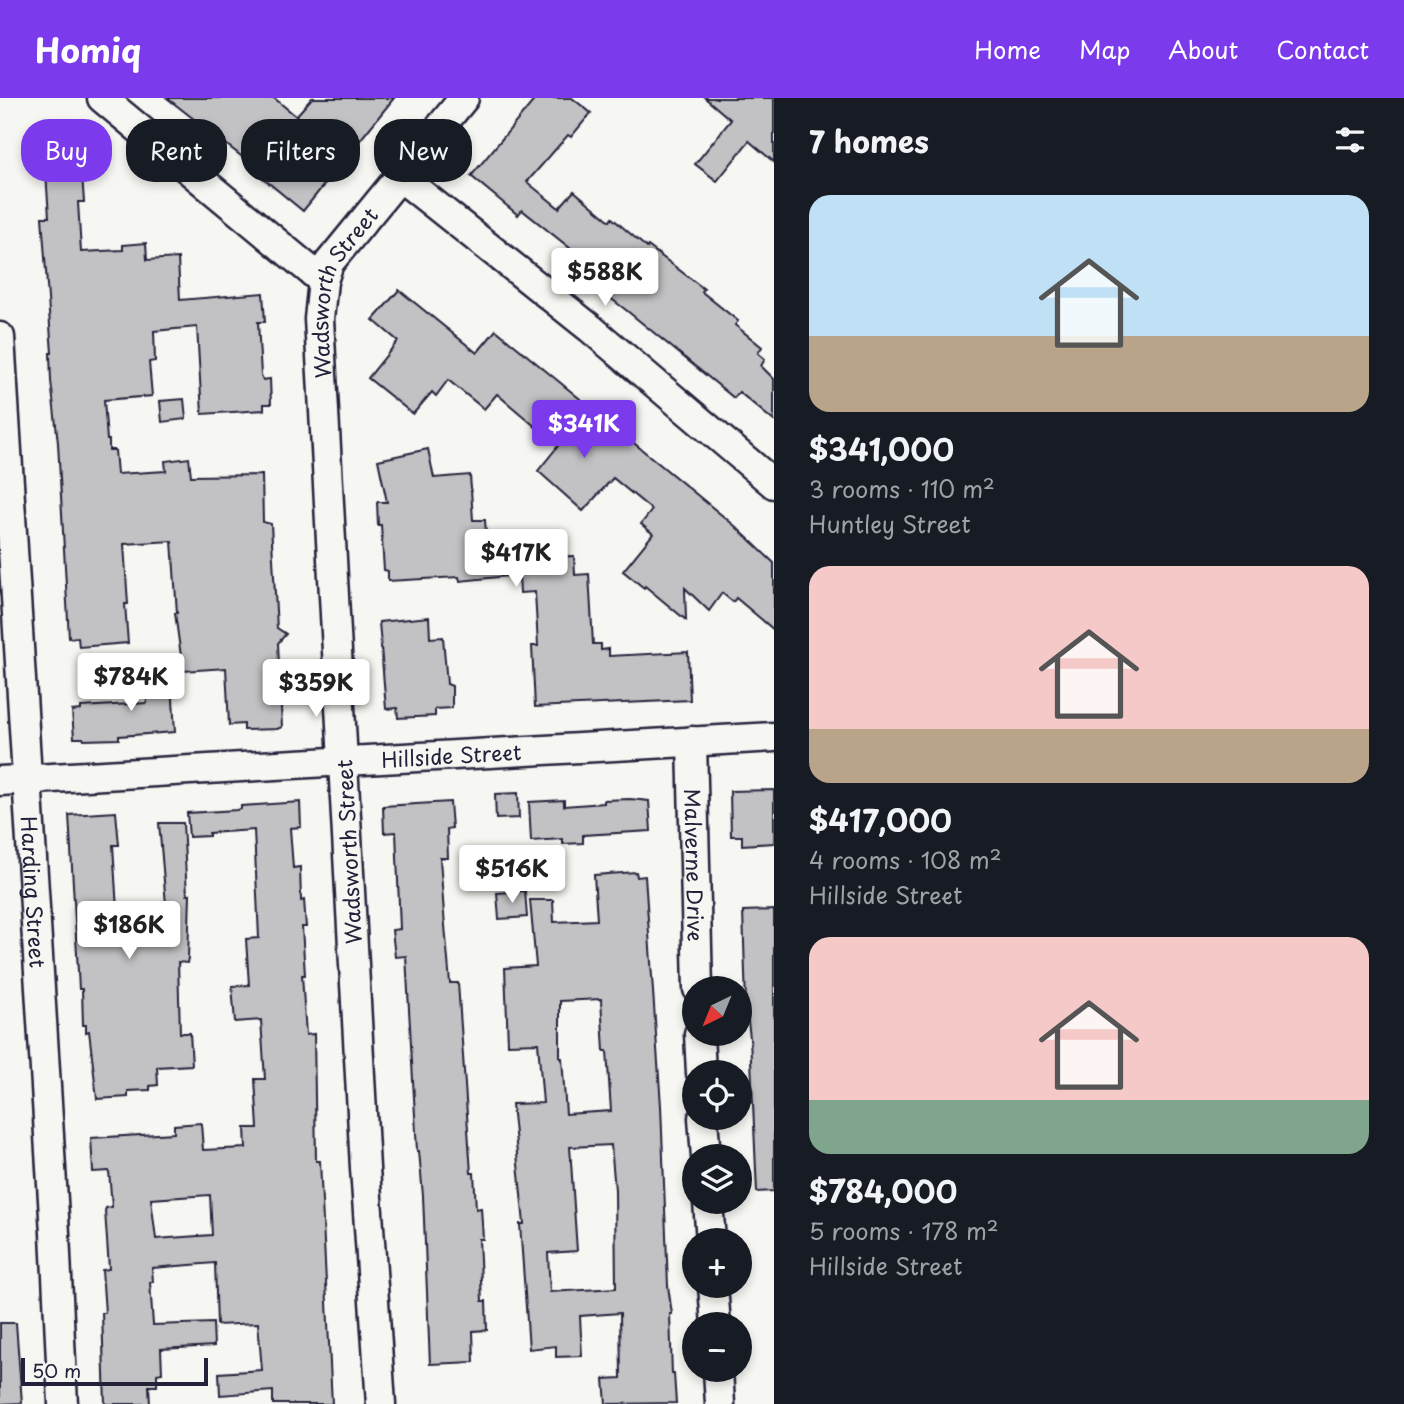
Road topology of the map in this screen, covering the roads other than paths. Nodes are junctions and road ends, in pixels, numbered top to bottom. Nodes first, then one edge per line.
1 (102, 98) edge
2 (464, 98) edge
3 (447, 119) edge
4 (395, 182) edge
5 (408, 182) edge
6 (323, 281) junction
7 (0, 338) edge
8 (774, 484) edge
9 (774, 737) edge
10 (692, 741) junction
11 (343, 762) junction
12 (13, 780) edge
13 (698, 976) edge
14 (719, 1382) edge
15 (63, 1404) edge
16 (381, 1404) edge
17 (720, 1404) edge

1 - 6 street
2 - 3 street, Wadsworth Street
4 - 6 street, Wadsworth Street
5 - 8 street
6 - 11 street, Wadsworth Street
7 - 12 street, Harding Street
9 - 10 street, Hillside Street
10 - 11 street, Hillside Street
10 - 13 street, Malverne Drive
11 - 12 street, Hillside Street
11 - 16 street, Wadsworth Street
12 - 15 street, Harding Street
14 - 17 street

